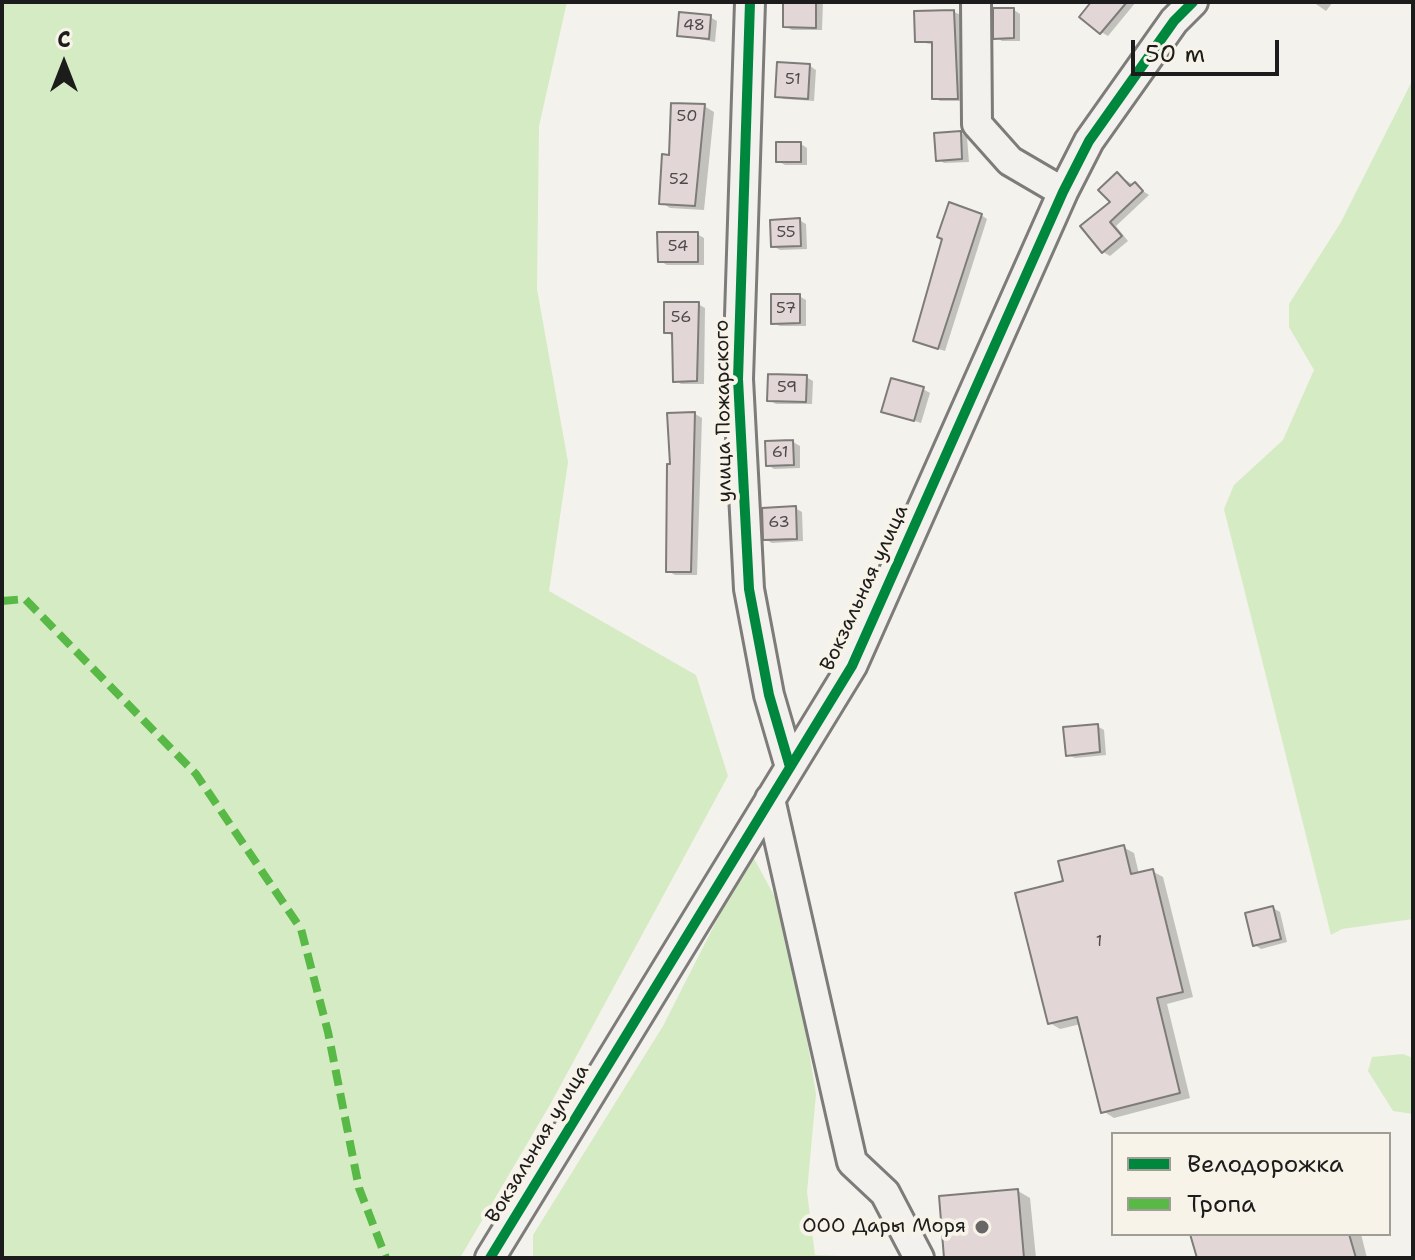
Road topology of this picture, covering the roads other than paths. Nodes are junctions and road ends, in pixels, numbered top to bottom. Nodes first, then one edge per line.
1 (750, 2) edge
2 (976, 2) edge
3 (1193, 2) edge
4 (1063, 192) junction
5 (790, 767) junction
6 (770, 799) junction
7 (490, 1258) edge
8 (919, 1258) edge

1 - 5 street, улица Пожарского
2 - 4 street
3 - 4 street, Вокзальная улица
4 - 5 street, Вокзальная улица
5 - 6 street, Вокзальная улица
6 - 7 street, Вокзальная улица
6 - 8 street

